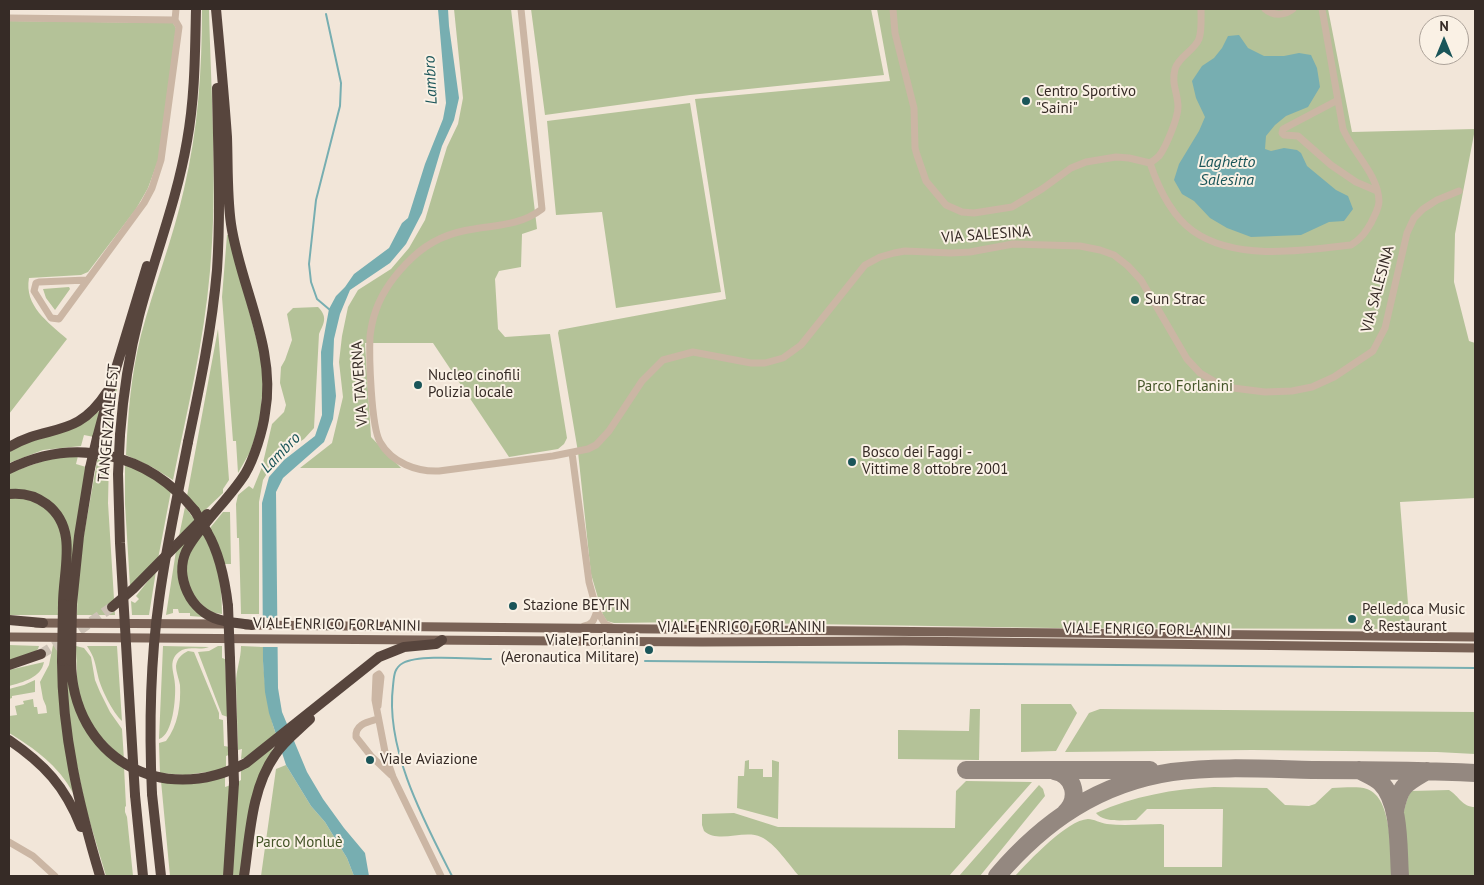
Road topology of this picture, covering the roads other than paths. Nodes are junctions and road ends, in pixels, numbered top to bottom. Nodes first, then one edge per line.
1 (176, 9) edge
2 (196, 9) edge
3 (215, 9) edge
4 (520, 9) edge
5 (893, 9) edge
6 (1201, 9) edge
7 (1264, 9) edge
8 (1293, 9) edge
9 (1322, 9) edge
10 (9, 18) edge
11 (176, 20) junction
12 (1338, 100) junction
13 (223, 147) junction
14 (1150, 164) junction
15 (1377, 190) junction
16 (1459, 190) dead end
17 (87, 280) junction
18 (145, 284) junction
19 (114, 375) junction
20 (9, 447) edge
21 (254, 452) junction
22 (572, 453) junction
23 (9, 469) edge
24 (9, 494) edge
25 (68, 604) junction
26 (112, 607) tunnel mouth
27 (597, 611) junction
28 (9, 622) edge
29 (43, 624) joint
30 (256, 624) junction
31 (569, 628) junction
32 (615, 628) junction
33 (9, 637) edge
34 (1475, 637) edge
35 (442, 640) junction
36 (1475, 648) edge
37 (41, 654) tunnel mouth
38 (66, 661) junction
39 (9, 665) edge
40 (378, 706) dead end
41 (378, 719) junction
42 (9, 740) edge
43 (276, 746) junction
44 (393, 777) junction
45 (9, 842) edge
46 (99, 873) edge
47 (55, 876) edge
48 (143, 876) edge
49 (161, 876) edge
50 (228, 876) edge
51 (244, 876) edge
52 (441, 876) edge

1 - 11 street
2 - 18 highway, TANGENZIALE EST
3 - 13 highway
4 - 22 street, VIA TAVERNA
5 - 14 street
6 - 14 street
7 - 8 street
9 - 12 street
10 - 11 street
11 - 17 street
12 - 15 street
12 - 15 street
13 - 21 highway
13 - 49 highway, bridge
14 - 15 street
16 - 22 street, VIA SALESINA
17 - 17 street
18 - 19 highway
18 - 48 highway, TANGENZIALE EST, bridge
19 - 20 highway
19 - 25 highway, bridge
21 - 26 highway
21 - 30 highway
22 - 27 street
23 - 50 highway, bridge
24 - 25 highway
25 - 38 highway, bridge
27 - 31 street
27 - 32 street
28 - 29 highway
29 - 30 main road, VIALE ENRICO FORLANINI
30 - 31 main road, VIALE ENRICO FORLANINI
31 - 32 main road, VIALE ENRICO FORLANINI
32 - 34 main road, VIALE ENRICO FORLANINI
33 - 35 main road, VIALE ENRICO FORLANINI
35 - 36 main road, VIALE ENRICO FORLANINI
35 - 43 highway
37 - 39 highway
38 - 43 highway
38 - 46 highway
40 - 41 street
41 - 44 street
41 - 44 street
42 - 46 highway
43 - 51 highway
44 - 52 street
45 - 47 street

